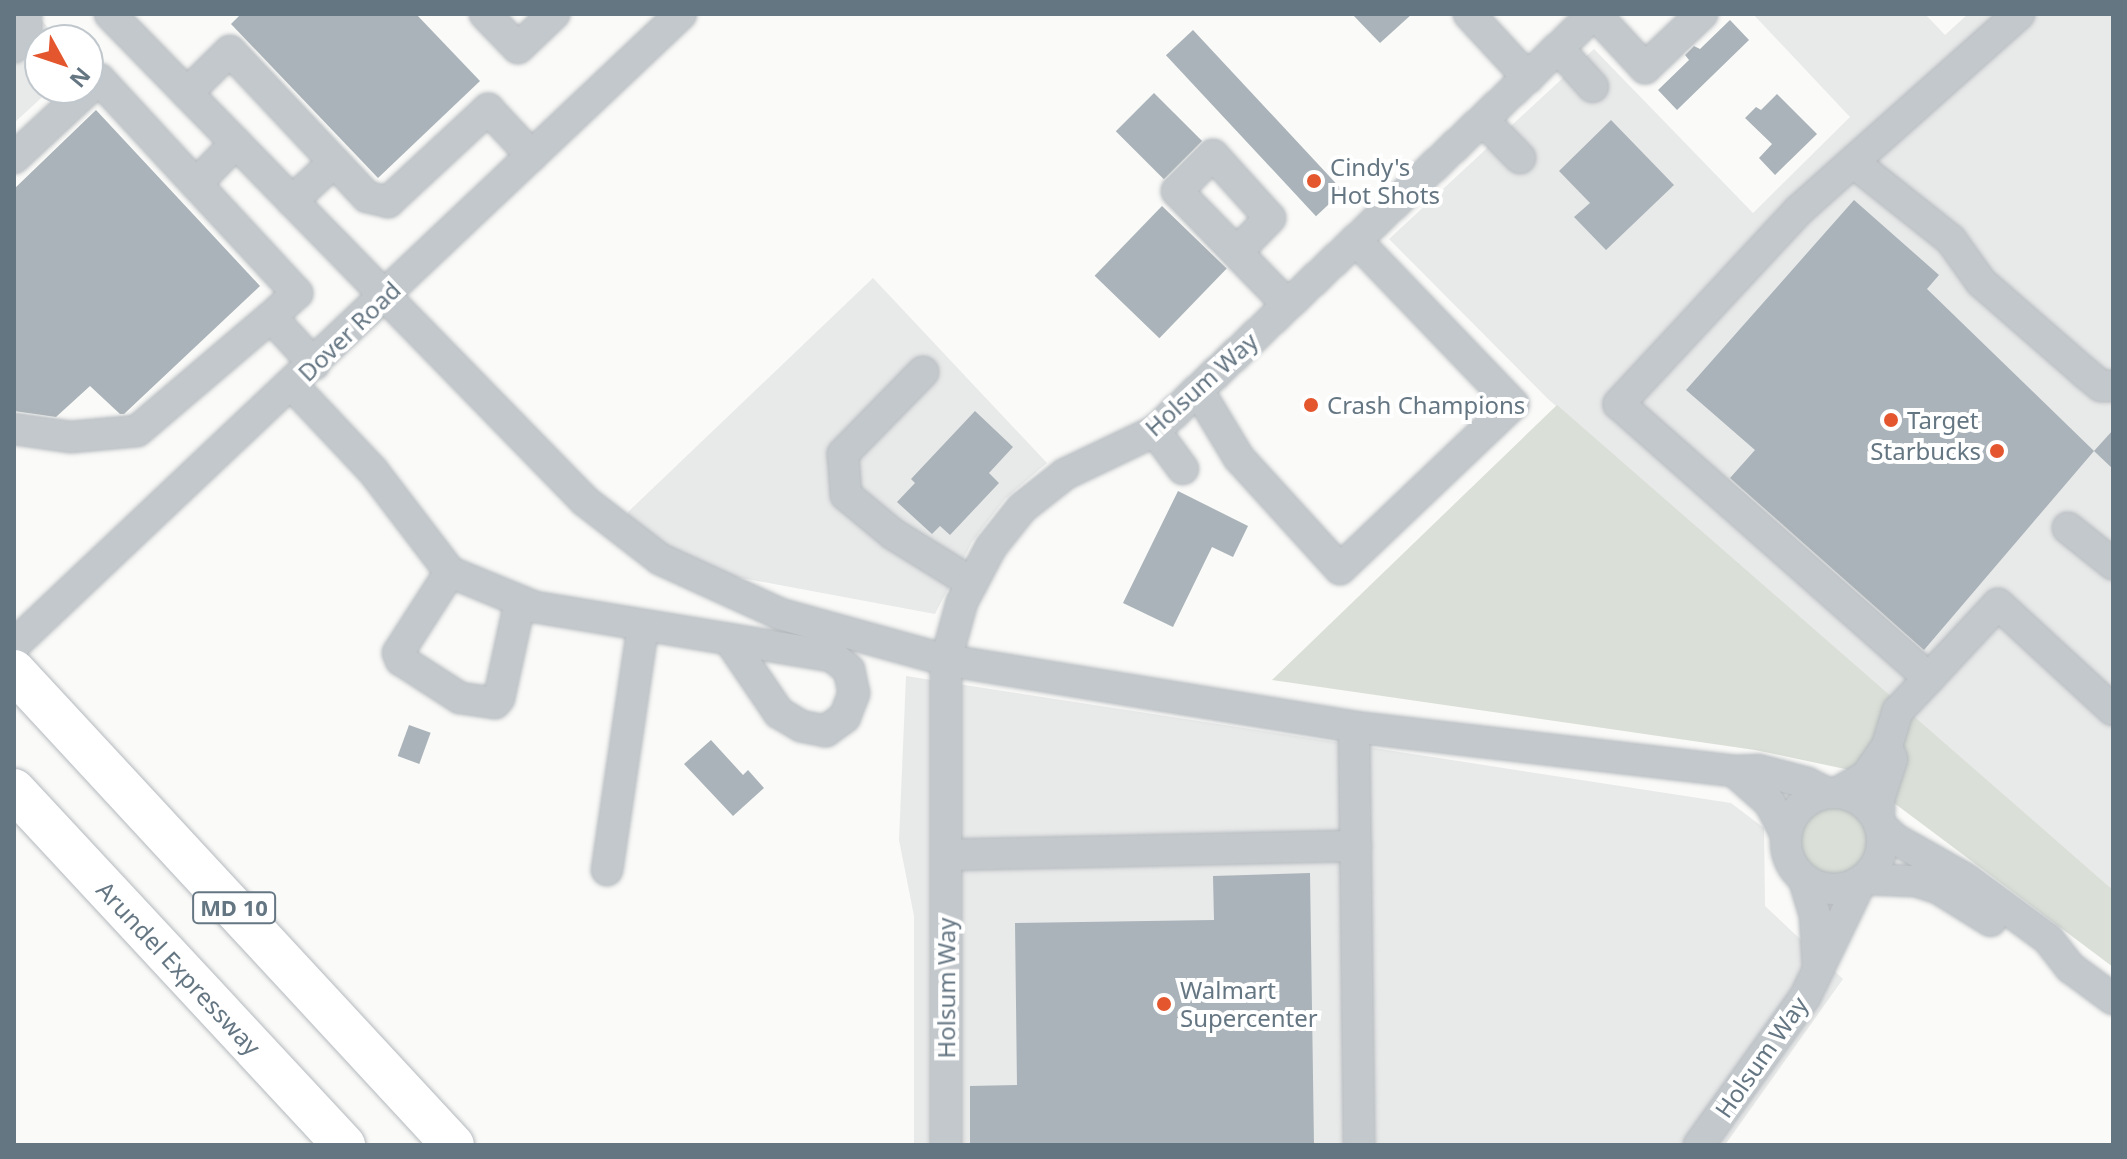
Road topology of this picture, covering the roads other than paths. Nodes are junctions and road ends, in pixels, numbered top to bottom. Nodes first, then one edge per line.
1 (26, 14) edge
2 (110, 14) edge
3 (485, 14) edge
4 (554, 14) edge
5 (681, 14) edge
6 (1469, 14) edge
7 (1594, 14) edge
8 (1702, 14) edge
9 (2019, 14) edge
10 (14, 47) edge
11 (1558, 48) junction
12 (1528, 78) junction
13 (1593, 87) dead end
14 (187, 93) junction
15 (1483, 120) junction
16 (236, 143) junction
17 (532, 156) junction
18 (14, 158) edge
19 (1520, 158) dead end
20 (334, 162) junction
21 (1853, 162) junction
22 (196, 184) junction
23 (292, 201) junction
24 (1356, 240) junction
25 (1238, 251) dead end
26 (386, 295) junction
27 (1288, 305) junction
28 (271, 317) junction
29 (314, 364) junction
30 (923, 372) dead end
31 (292, 385) junction
32 (2113, 386) edge
33 (1198, 390) junction
34 (14, 429) edge
35 (1155, 431) junction
36 (1183, 469) dead end
37 (2068, 528) dead end
38 (2113, 564) edge
39 (450, 572) junction
40 (972, 583) junction
41 (520, 602) junction
42 (643, 626) junction
43 (730, 641) dead end
44 (14, 645) edge
45 (946, 660) junction
46 (14, 671) edge
47 (1929, 678) junction
48 (2113, 710) edge
49 (1354, 727) junction
50 (1887, 746) junction
51 (1734, 771) junction
52 (14, 790) edge
53 (1832, 793) junction
54 (1879, 823) junction
55 (1786, 835) junction
56 (1356, 846) junction
57 (947, 855) junction
58 (607, 870) dead end
59 (1804, 879) junction
60 (1862, 881) junction
61 (1818, 966) junction
62 (2071, 968) junction
63 (2113, 999) edge
64 (388, 1075) junction
65 (344, 1145) edge
66 (453, 1145) edge
67 (460, 1145) edge
68 (946, 1145) edge
69 (1359, 1145) edge
70 (1699, 1145) edge

1 - 10 street
2 - 14 street
3 - 4 street
5 - 17 street, Dover Road
6 - 12 street
7 - 8 street
7 - 11 street, Holsum Way
9 - 21 street
11 - 12 street, Holsum Way
11 - 13 street
12 - 15 street, Holsum Way
14 - 16 street
14 - 20 street
15 - 19 street
15 - 24 street, Holsum Way
16 - 22 street
16 - 23 street
17 - 20 street
17 - 26 street, Dover Road
18 - 22 street
20 - 23 street
21 - 32 street
21 - 47 street
22 - 28 street
23 - 26 street
24 - 27 street, Holsum Way
24 - 33 street
25 - 27 street
26 - 29 street, Dover Road
26 - 45 street
27 - 33 street, Holsum Way
28 - 29 street
28 - 34 street
29 - 31 street, Dover Road
30 - 40 street
31 - 39 street
31 - 44 street, Dover Road
33 - 35 street, Holsum Way
35 - 36 street
35 - 40 street, Holsum Way
37 - 38 street
39 - 41 street
39 - 41 street
40 - 45 street, Holsum Way
41 - 42 street
42 - 43 street
42 - 58 street
45 - 49 street
45 - 57 street, Holsum Way
46 - 64 highway, MD 10
47 - 48 street
47 - 50 street
49 - 51 street
49 - 56 street
50 - 53 street
50 - 54 street
51 - 53 street
51 - 55 street
52 - 65 highway, Arundel Expressway
53 - 54 street
53 - 55 street
54 - 60 street
54 - 62 street
55 - 59 street
56 - 57 street
56 - 69 street
57 - 68 street, Holsum Way
59 - 60 street
59 - 61 street
60 - 61 street, Holsum Way
60 - 62 street
61 - 70 street, Holsum Way
62 - 63 street
64 - 66 highway, MD 10
64 - 67 highway

